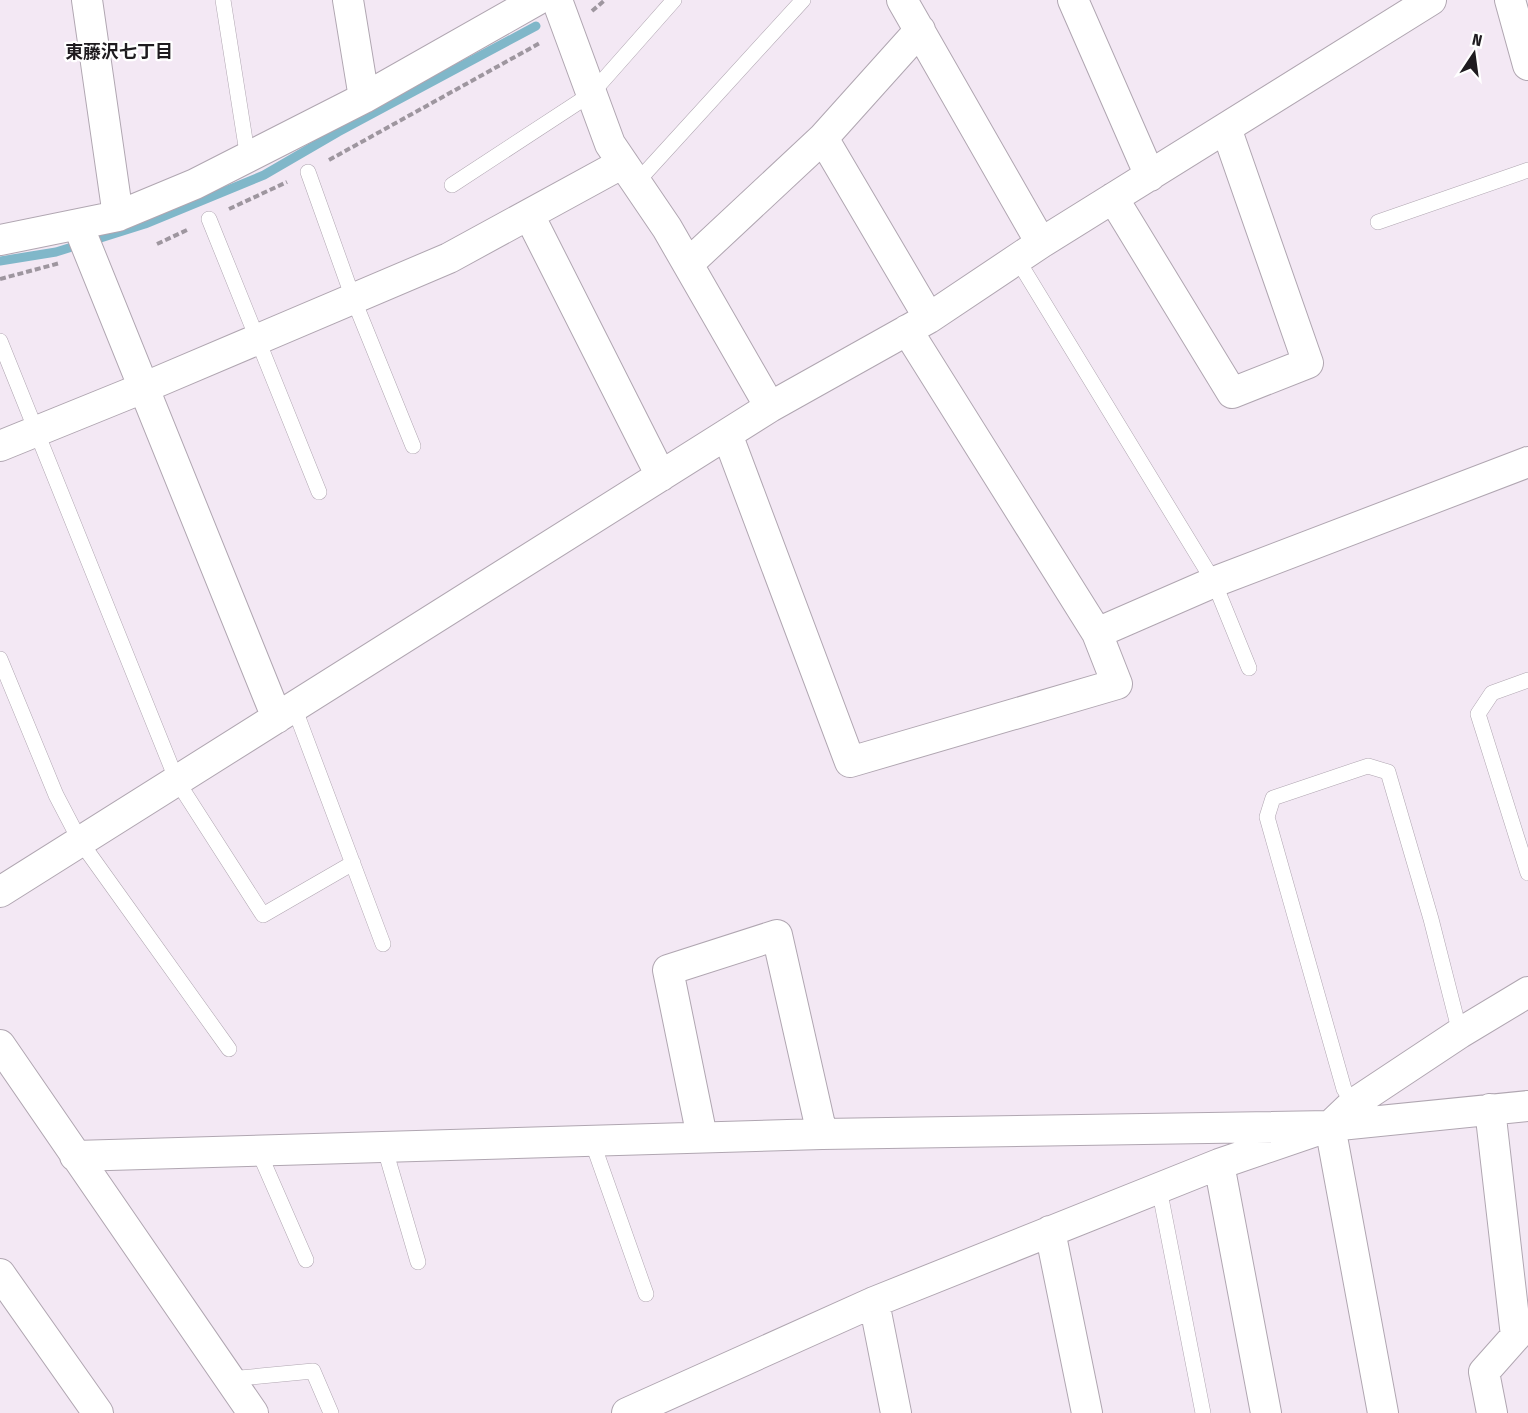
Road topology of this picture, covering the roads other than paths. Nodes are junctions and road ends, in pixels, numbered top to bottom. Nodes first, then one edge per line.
1 (87, 0) edge
2 (224, 0) edge
3 (348, 0) edge
4 (537, 0) edge
5 (557, 0) edge
6 (674, 0) edge
7 (803, 0) edge
8 (902, 0) edge
9 (1073, 0) edge
10 (1431, 0) edge
11 (1510, 0) edge
12 (920, 30) junction
13 (1528, 65) edge
14 (591, 94) junction
15 (364, 98) junction
16 (1226, 128) junction
17 (823, 138) junction
18 (248, 159) junction
19 (1528, 170) edge
20 (308, 172) road end
21 (630, 173) junction
22 (1150, 176) junction
23 (452, 185) dead end
24 (1113, 198) junction
25 (529, 215) junction
26 (118, 216) junction
27 (209, 219) road end
28 (1378, 222) dead end
29 (78, 225) junction
30 (0, 240) edge
31 (1029, 251) junction
32 (688, 264) junction
33 (353, 298) junction
34 (918, 324) junction
35 (257, 338) junction
36 (0, 341) edge
37 (143, 388) junction
38 (770, 407) junction
39 (36, 431) junction
40 (727, 434) junction
41 (0, 446) edge
42 (413, 446) dead end
43 (1528, 462) edge
44 (661, 476) junction
45 (319, 492) dead end
46 (1214, 582) junction
47 (1097, 633) junction
48 (0, 659) edge
49 (1249, 668) dead end
50 (1528, 680) edge
51 (285, 713) junction
52 (177, 781) junction
53 (80, 842) junction
54 (353, 863) junction
55 (1528, 873) edge
56 (0, 892) edge
57 (383, 944) dead end
58 (1528, 992) edge
59 (1460, 1033) junction
60 (0, 1044) edge
61 (229, 1049) dead end
62 (1353, 1104) junction
63 (1528, 1106) edge
64 (1490, 1109) junction
65 (1330, 1126) junction
66 (822, 1134) junction
67 (702, 1137) junction
68 (592, 1141) junction
69 (384, 1146) junction
70 (258, 1150) junction
71 (75, 1156) junction
72 (1219, 1164) junction
73 (1159, 1188) junction
74 (1050, 1231) junction
75 (306, 1260) dead end
76 (418, 1262) dead end
77 (0, 1274) edge
78 (646, 1294) dead end
79 (874, 1302) junction
80 (229, 1379) junction
81 (639, 1410) edge
82 (98, 1413) edge
83 (253, 1413) edge
84 (332, 1413) edge
85 (896, 1413) edge
86 (1087, 1413) edge
87 (1203, 1413) edge
88 (1266, 1413) edge
89 (1383, 1413) edge
90 (1492, 1413) edge

1 - 26 street
2 - 18 lane
3 - 15 street
4 - 15 street
5 - 14 street
6 - 14 lane
7 - 21 lane
8 - 12 street
9 - 22 street
10 - 16 street
11 - 13 street
12 - 17 street
12 - 31 street
14 - 21 street
14 - 23 lane
15 - 18 street
16 - 22 street
16 - 24 street
17 - 32 street
17 - 34 street
18 - 26 street
19 - 28 lane
20 - 33 lane
21 - 25 street
21 - 32 street
22 - 24 street
24 - 31 street
25 - 33 street
25 - 44 street
26 - 29 street
27 - 35 lane
29 - 30 street
29 - 37 street
31 - 34 street
31 - 46 lane
32 - 38 street
33 - 35 street
33 - 42 lane
34 - 38 street
34 - 47 street
35 - 37 street
35 - 45 lane
36 - 39 lane
37 - 39 street
37 - 51 street
38 - 40 street
39 - 41 street
39 - 52 lane
40 - 44 street
40 - 47 street
43 - 46 street
44 - 51 street
46 - 47 street
46 - 49 lane
48 - 53 lane
50 - 55 lane
51 - 52 street
51 - 54 lane
52 - 53 street
52 - 54 lane
53 - 56 street
53 - 61 lane
54 - 57 lane
58 - 59 street
59 - 62 street
59 - 62 lane
60 - 71 street
62 - 65 street
63 - 64 street
64 - 65 street
64 - 90 street
65 - 66 street
65 - 72 street
65 - 89 street
66 - 67 street
66 - 67 street
67 - 68 street
68 - 69 street
68 - 78 lane
69 - 70 street
69 - 76 lane
70 - 71 street
70 - 75 lane
71 - 80 street
72 - 73 street
72 - 88 street
73 - 74 street
73 - 87 lane
74 - 79 street
74 - 86 street
77 - 82 street
79 - 81 street
79 - 85 street
80 - 83 street
80 - 84 lane

